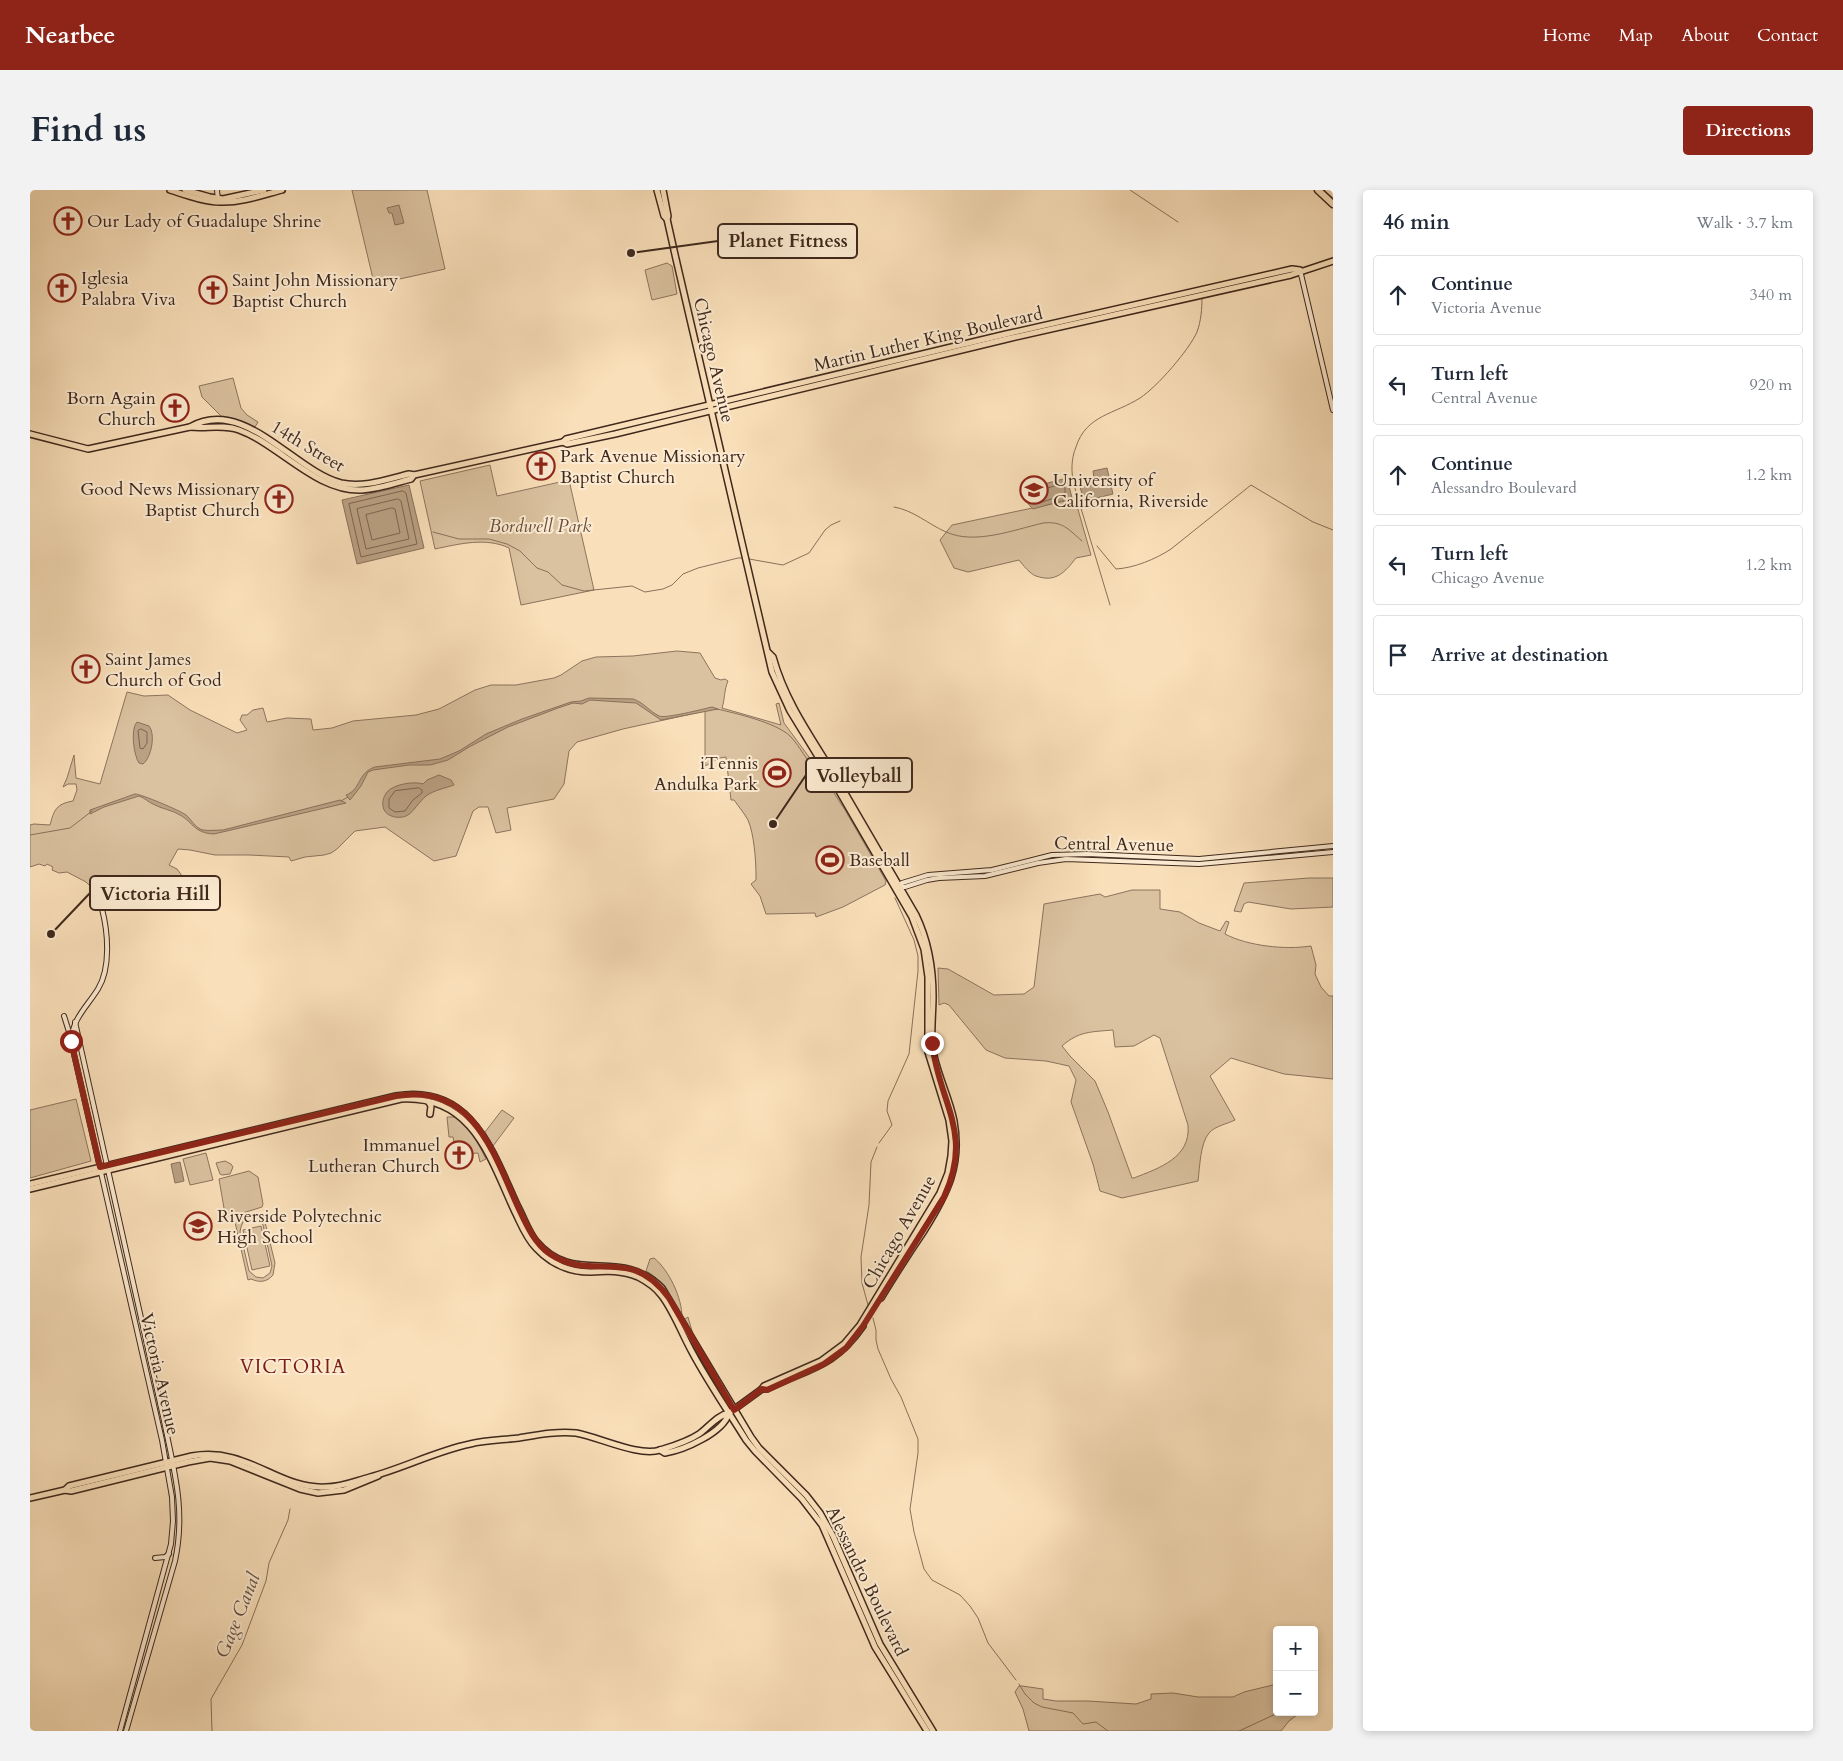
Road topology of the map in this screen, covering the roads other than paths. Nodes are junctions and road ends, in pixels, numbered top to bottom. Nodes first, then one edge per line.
1 (170, 190) edge
2 (185, 190) edge
3 (216, 190) edge
4 (264, 190) edge
5 (282, 190) edge
6 (657, 190) edge
7 (663, 190) edge
8 (1318, 190) edge
9 (218, 200) junction
10 (1333, 204) edge
11 (667, 219) junction
12 (1333, 260) edge
13 (1300, 270) junction
14 (711, 407) junction
15 (1333, 410) edge
16 (190, 427) junction
17 (30, 434) edge
18 (414, 475) junction
19 (335, 486) joint
20 (769, 654) junction
21 (774, 678) junction
22 (786, 694) junction
23 (785, 703) junction
24 (1333, 846) edge
25 (1333, 852) edge
26 (897, 887) junction
27 (102, 909) dead end
28 (64, 1016) dead end
29 (75, 1022) junction
30 (71, 1041) junction
31 (427, 1101) junction
32 (439, 1102) junction
33 (456, 1113) junction
34 (430, 1114) dead end
35 (474, 1121) junction
36 (104, 1169) junction
37 (30, 1184) edge
38 (30, 1190) edge
39 (537, 1242) junction
40 (553, 1262) junction
41 (571, 1264) junction
42 (619, 1271) junction
43 (642, 1273) junction
44 (662, 1296) junction
45 (732, 1411) junction
46 (170, 1464) junction
47 (30, 1498) edge
48 (169, 1554) junction
49 (155, 1558) dead end
50 (120, 1731) edge
51 (126, 1731) edge
52 (927, 1731) edge
53 (933, 1731) edge

1 - 9 main road
2 - 9 main road
3 - 9 main road
4 - 9 main road
5 - 9 main road
6 - 11 main road, Chicago Avenue
7 - 11 main road, Chicago Avenue
8 - 10 highway
11 - 14 main road, Chicago Avenue
12 - 13 main road, Martin Luther King Boulevard
13 - 14 main road, Martin Luther King Boulevard
13 - 15 main road
14 - 18 main road, Martin Luther King Boulevard
14 - 20 main road, Chicago Avenue
16 - 17 main road, 14th Street
16 - 18 main road, 14th Street
16 - 19 main road, 14th Street
18 - 19 main road, Martin Luther King Boulevard
20 - 21 main road, Chicago Avenue
20 - 22 main road, Chicago Avenue
21 - 22 main road
21 - 23 main road, Chicago Avenue
22 - 23 main road
22 - 26 main road, Chicago Avenue
23 - 26 main road, Chicago Avenue
24 - 26 main road, Central Avenue
25 - 26 main road, Central Avenue
26 - 45 main road, Chicago Avenue
27 - 29 main road, Victoria Avenue
28 - 30 main road
29 - 30 main road, Victoria Avenue
29 - 36 main road, Victoria Avenue
30 - 36 main road, Victoria Avenue
31 - 32 main road
31 - 34 main road
31 - 36 main road
32 - 33 main road, Alessandro Boulevard
32 - 35 main road, Alessandro Boulevard
32 - 36 main road
33 - 35 main road
33 - 40 main road, Alessandro Boulevard
35 - 39 main road, Alessandro Boulevard
36 - 37 main road
36 - 38 main road
36 - 46 main road, Victoria Avenue
36 - 46 main road, Victoria Avenue
39 - 40 main road
39 - 41 main road, Alessandro Boulevard
40 - 41 main road
40 - 42 main road, Alessandro Boulevard
41 - 43 main road, Alessandro Boulevard
42 - 43 main road
42 - 44 main road, Alessandro Boulevard
43 - 44 main road
43 - 45 main road, Alessandro Boulevard
44 - 45 main road, Alessandro Boulevard
45 - 46 main road, Chicago Avenue
45 - 52 main road, Alessandro Boulevard
45 - 53 main road, Alessandro Boulevard
46 - 47 main road
46 - 48 main road, Victoria Avenue
46 - 51 main road, Victoria Avenue
48 - 49 main road
48 - 50 main road, Victoria Avenue

